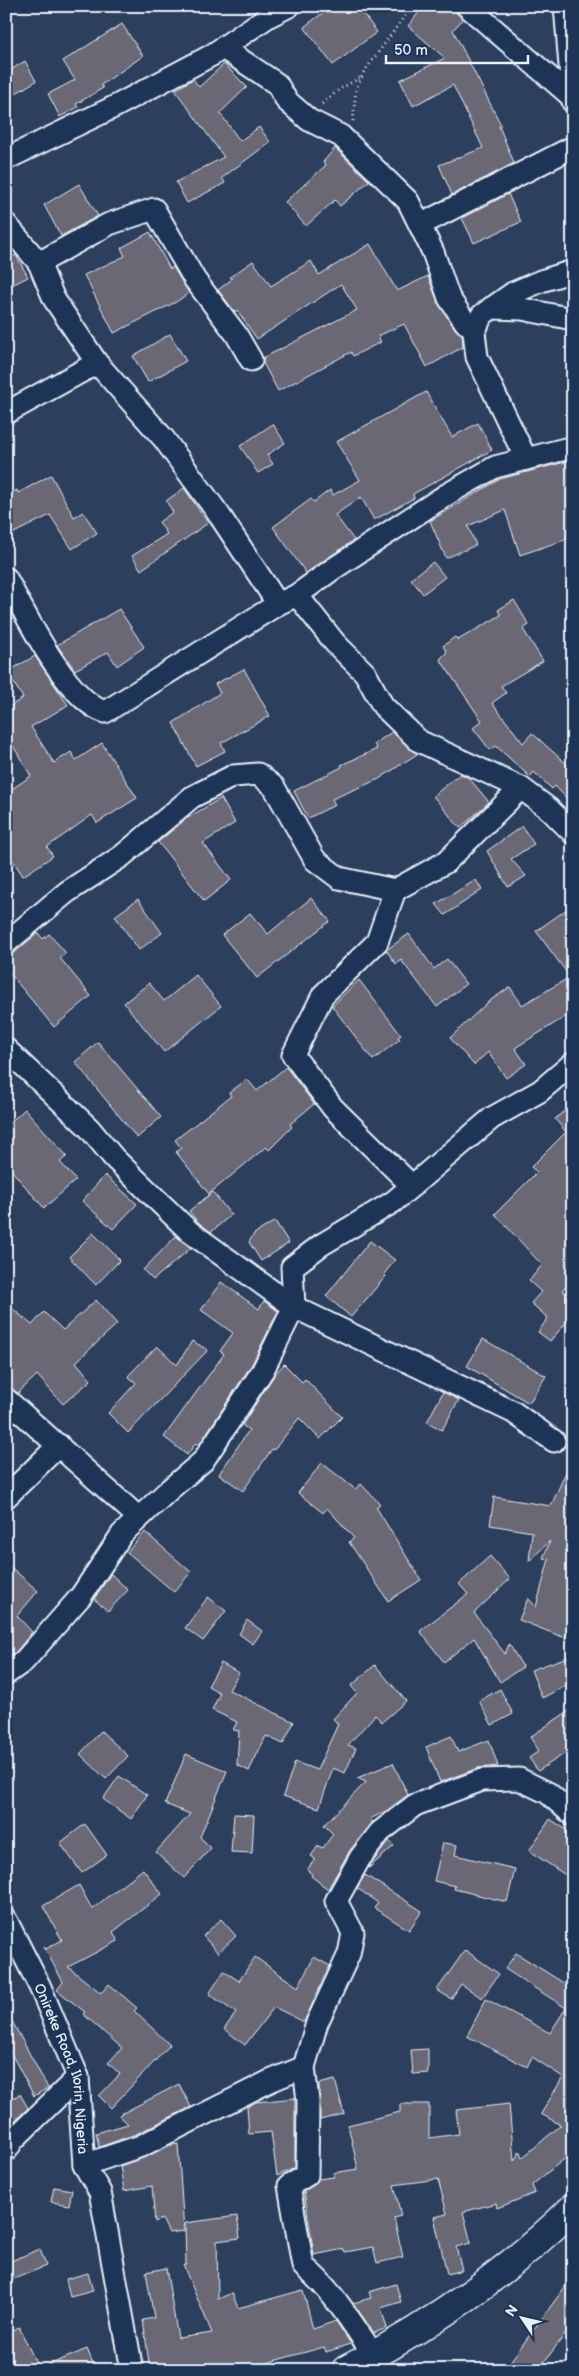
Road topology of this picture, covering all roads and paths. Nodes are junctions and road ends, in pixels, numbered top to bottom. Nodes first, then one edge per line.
1 (289, 6) edge
2 (412, 6) edge
3 (467, 6) edge
4 (568, 9) edge
5 (223, 48) junction
6 (361, 77) junction
7 (572, 99) edge
8 (309, 120) junction
9 (347, 141) junction
10 (573, 147) edge
11 (6, 159) edge
12 (6, 224) edge
13 (420, 225) junction
14 (39, 263) junction
15 (573, 271) edge
16 (491, 308) junction
17 (573, 318) edge
18 (477, 326) junction
19 (251, 360) dead end
20 (97, 364) junction
21 (6, 413) edge
22 (573, 447) edge
23 (526, 459) junction
24 (6, 578) edge
25 (297, 595) junction
26 (278, 604) junction
27 (521, 788) junction
28 (573, 833) edge
29 (394, 890) junction
30 (6, 943) edge
31 (6, 1049) edge
32 (573, 1063) edge
33 (412, 1186) junction
34 (294, 1307) junction
35 (6, 1399) edge
36 (554, 1441) dead end
37 (59, 1445) junction
38 (6, 1497) edge
39 (139, 1518) junction
40 (6, 1674) edge
41 (573, 1815) edge
42 (6, 1920) edge
43 (304, 2067) junction
44 (78, 2077) junction
45 (6, 2151) edge
46 (84, 2165) junction
47 (573, 2208) edge
48 (374, 2355) junction
49 (132, 2370) edge
50 (346, 2370) edge

1 - 5 street
2 - 6 path
3 - 7 street
4 - 7 street
5 - 8 street
5 - 11 street
6 - 8 path
6 - 9 path
8 - 9 street
9 - 13 street
10 - 13 street
12 - 14 street
13 - 18 street
14 - 19 street
14 - 20 street
15 - 16 street
16 - 17 street
16 - 18 street
18 - 23 street
20 - 21 street
20 - 26 street
22 - 23 street
23 - 25 street
24 - 26 street
25 - 26 street
25 - 27 street
27 - 28 street
27 - 29 street
29 - 30 street
29 - 33 street
31 - 34 street
32 - 33 street
33 - 34 street
34 - 36 street
34 - 39 street
35 - 37 street
37 - 38 street
37 - 39 street
39 - 40 street
41 - 43 street
42 - 44 street, Onireke Road, Ilorin, Nigeria
43 - 46 street
43 - 48 street
44 - 45 street
44 - 46 street, Onireke Road, Ilorin, Nigeria
46 - 49 street, Onireke Road, Ilorin, Nigeria
47 - 48 highway
48 - 50 highway

